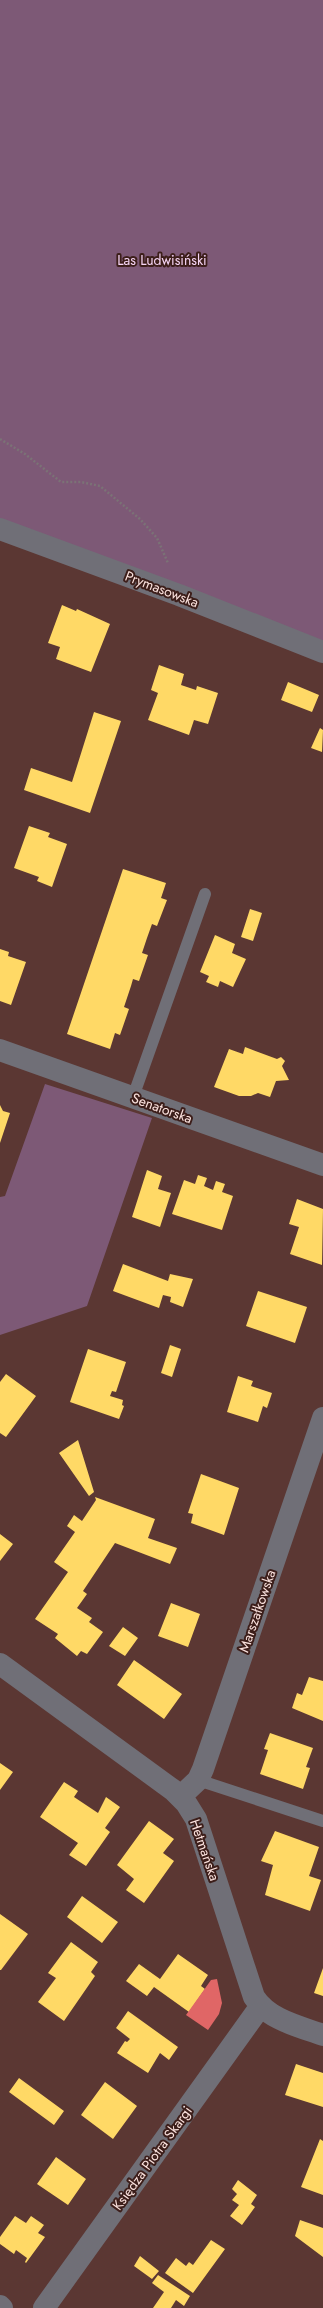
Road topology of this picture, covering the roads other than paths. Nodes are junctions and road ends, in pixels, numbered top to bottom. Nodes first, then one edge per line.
1 (0, 529) edge
2 (323, 652) edge
3 (205, 894) dead end
4 (0, 1050) edge
5 (133, 1098) junction
6 (323, 1165) edge
7 (323, 1418) edge
8 (0, 1664) edge
9 (198, 1780) junction
10 (180, 1797) junction
11 (323, 1821) edge
12 (260, 2007) junction
13 (323, 2035) edge
14 (44, 2308) edge

1 - 2 street, Prymasowska
3 - 5 lane
4 - 5 street, Senatorska
5 - 6 street, Senatorska
7 - 9 street, Marszałkowska
8 - 10 street, Hetmańska
9 - 10 street, Marszałkowska
9 - 11 lane
10 - 12 street, Hetmańska
12 - 13 street
12 - 14 street, Księdza Piotra Skargi

